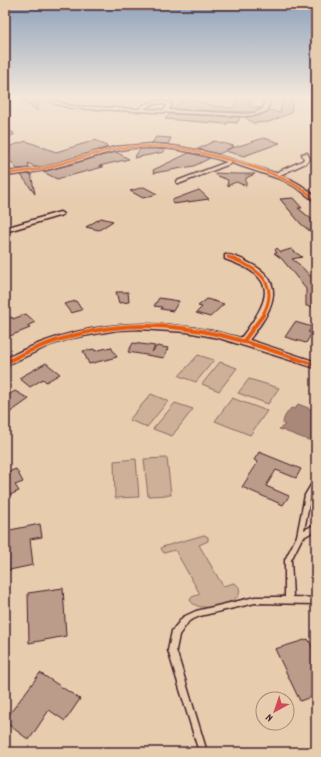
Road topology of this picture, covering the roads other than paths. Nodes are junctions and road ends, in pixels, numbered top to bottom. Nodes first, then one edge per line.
1 (305, 154) dead end
2 (233, 161) junction
3 (5, 174) edge
4 (276, 175) junction
5 (178, 182) dead end
6 (316, 200) edge
7 (60, 214) dead end
8 (5, 230) edge
9 (228, 257) dead end
10 (243, 342) junction
11 (5, 363) edge
12 (316, 365) edge
13 (316, 482) edge
14 (316, 527) edge
15 (300, 536) junction
16 (289, 600) junction
17 (316, 601) edge
18 (203, 752) edge

1 - 4 street
2 - 3 street
2 - 4 street
2 - 5 street
4 - 6 street
7 - 8 street
9 - 10 street
10 - 11 street
10 - 12 street
13 - 15 lane
14 - 15 lane
15 - 16 lane
16 - 17 lane
16 - 18 lane

